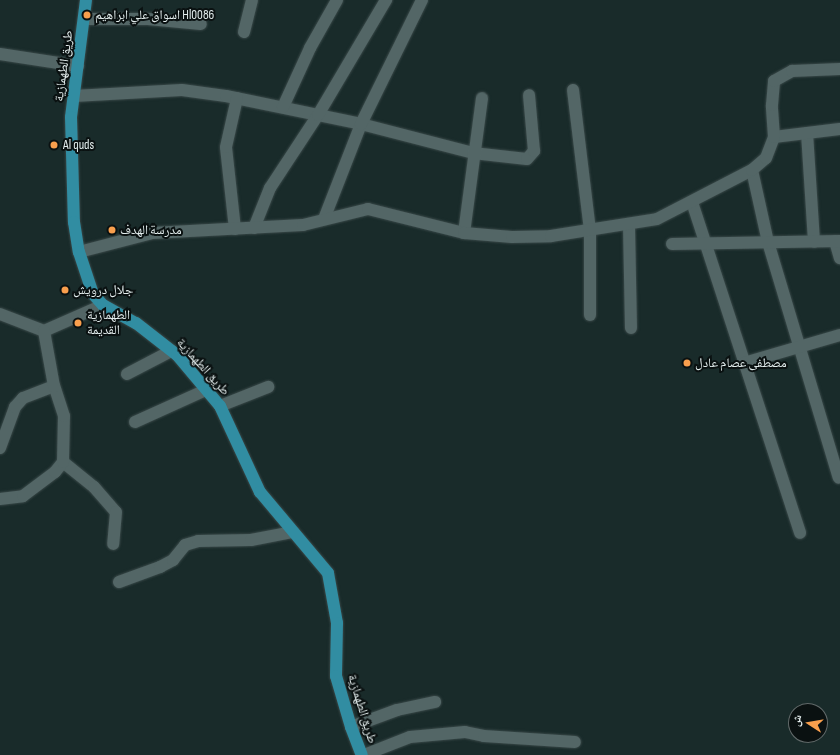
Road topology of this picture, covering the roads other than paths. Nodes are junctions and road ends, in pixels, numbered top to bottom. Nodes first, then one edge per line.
1 (86, 0) edge
2 (252, 0) edge
3 (337, 0) edge
4 (386, 0) edge
5 (422, 0) edge
6 (84, 19) junction
7 (201, 24) dead end
8 (244, 32) dead end
9 (0, 54) edge
10 (78, 66) junction
11 (840, 70) edge
12 (573, 90) dead end
13 (529, 95) dead end
14 (74, 96) junction
15 (237, 98) junction
16 (482, 98) dead end
17 (283, 108) junction
18 (318, 115) junction
19 (361, 124) junction
20 (840, 129) edge
21 (807, 133) junction
22 (774, 137) junction
23 (473, 153) junction
24 (752, 170) junction
25 (692, 202) junction
26 (324, 219) junction
27 (629, 225) junction
28 (254, 228) junction
29 (234, 229) junction
30 (590, 231) junction
31 (464, 233) junction
32 (838, 241) edge
33 (768, 242) junction
34 (814, 242) junction
35 (707, 243) junction
36 (672, 244) dead end
37 (79, 252) junction
38 (840, 258) edge
39 (103, 305) junction
40 (0, 314) edge
41 (590, 315) dead end
42 (631, 328) dead end
43 (44, 331) junction
44 (840, 335) edge
45 (799, 347) junction
46 (171, 351) junction
47 (744, 363) junction
48 (127, 374) dead end
49 (54, 386) junction
50 (268, 387) dead end
51 (206, 390) junction
52 (220, 406) junction
53 (135, 422) dead end
54 (0, 448) edge
55 (63, 462) junction
56 (839, 478) dead end
57 (0, 500) edge
58 (293, 532) junction
59 (800, 533) dead end
60 (113, 544) dead end
61 (119, 582) dead end
62 (435, 702) dead end
63 (351, 727) junction
64 (575, 742) dead end
65 (363, 755) edge

1 - 6 main road, طريق الطهمازية
2 - 8 street
3 - 17 street
4 - 18 street
5 - 19 street
6 - 7 street
6 - 10 main road, طريق الطهمازية
9 - 10 street
10 - 14 main road, طريق الطهمازية
11 - 22 street
12 - 30 street
13 - 23 street
14 - 15 street
14 - 37 main road, طريق الطهمازية
15 - 17 street
15 - 29 street
16 - 23 street
17 - 18 street
18 - 19 street
18 - 28 street
19 - 23 street
19 - 26 street
20 - 21 street
21 - 22 street
21 - 34 street
22 - 24 street
23 - 31 street
24 - 25 street
24 - 33 street
25 - 27 street
25 - 35 street
26 - 28 street
26 - 31 street
27 - 30 street
27 - 42 street
28 - 29 street
29 - 37 street
30 - 31 street
30 - 41 street
32 - 34 street
32 - 38 street
33 - 34 street
33 - 35 street
33 - 45 street
35 - 36 street
35 - 47 street
37 - 39 main road, طريق الطهمازية
39 - 43 street
39 - 46 main road, طريق الطهمازية
40 - 43 street
43 - 49 street
44 - 45 street
45 - 47 street
45 - 56 street
46 - 48 street
46 - 51 main road, طريق الطهمازية
47 - 59 street
49 - 54 street
49 - 55 street
50 - 52 street
51 - 52 main road, طريق الطهمازية
51 - 53 street
52 - 58 main road, طريق الطهمازية
55 - 57 street
55 - 60 street
58 - 61 street
58 - 63 main road, طريق الطهمازية
62 - 63 street
63 - 65 main road, طريق الطهمازية
64 - 65 street

